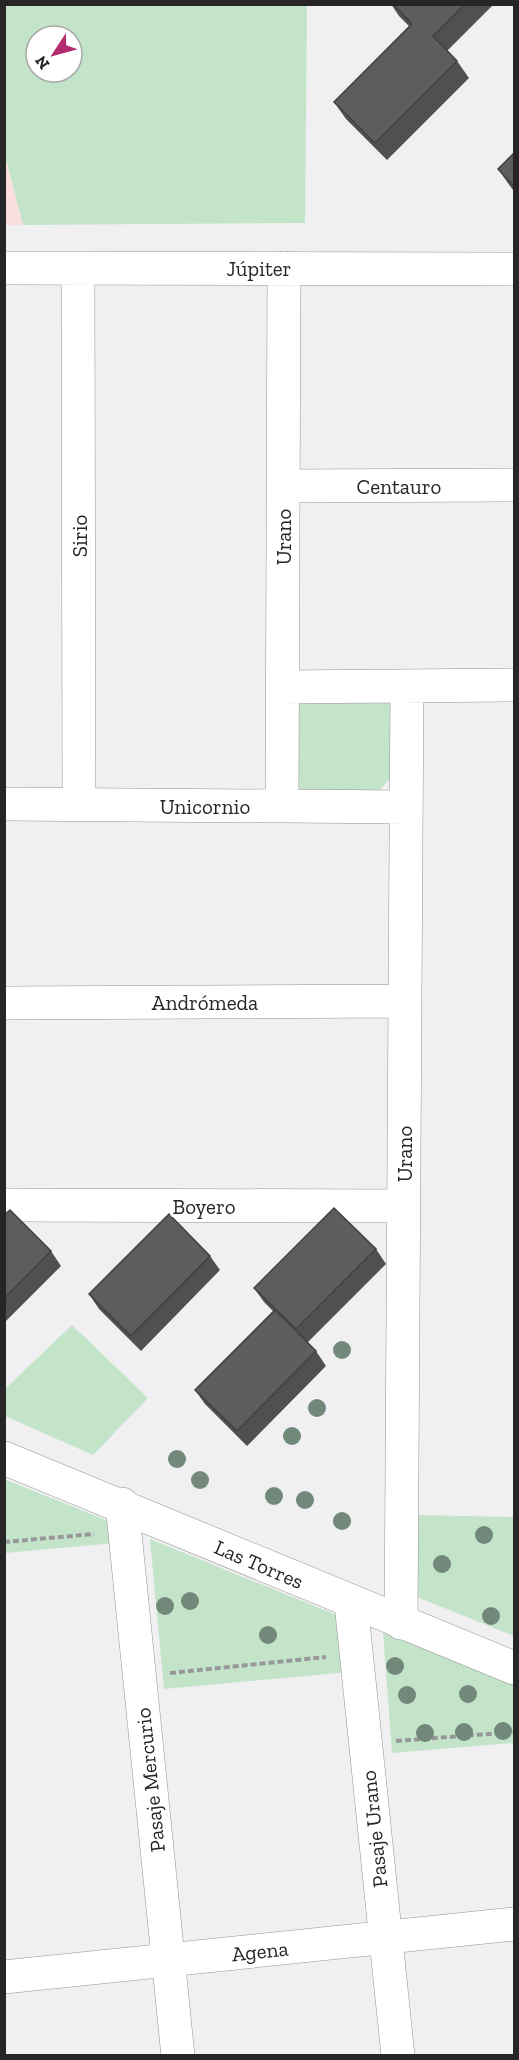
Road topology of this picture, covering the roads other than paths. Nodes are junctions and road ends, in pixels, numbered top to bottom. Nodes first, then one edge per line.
1 (4, 268) edge
2 (78, 268) junction
3 (284, 268) junction
4 (514, 268) edge
5 (514, 485) edge
6 (283, 486) junction
7 (514, 685) edge
8 (407, 686) junction
9 (283, 687) junction
10 (4, 804) edge
11 (79, 805) junction
12 (282, 806) junction
13 (406, 807) junction
14 (405, 1001) junction
15 (4, 1003) edge
16 (4, 1206) edge
17 (404, 1206) junction
18 (4, 1458) edge
19 (123, 1518) junction
20 (351, 1603) junction
21 (401, 1623) junction
22 (514, 1668) edge
23 (514, 1924) edge
24 (386, 1938) junction
25 (169, 1960) junction
26 (4, 1977) edge
27 (178, 2055) edge
28 (398, 2055) edge

1 - 2 street, Júpiter
2 - 3 street, Júpiter
2 - 11 street, Sirio
3 - 4 street, Júpiter
3 - 6 street, Urano
5 - 6 street, Centauro
6 - 9 street, Urano
7 - 8 street
8 - 9 street
8 - 13 street, Urano
9 - 12 street, Urano
10 - 11 street, Unicornio
11 - 12 street, Unicornio
12 - 13 street, Unicornio
13 - 14 street, Urano
14 - 15 street, Andrómeda
14 - 17 street, Urano
16 - 17 street, Boyero
17 - 21 street, Urano
18 - 19 street, Las Torres
19 - 20 street, Las Torres
19 - 25 street, Pasaje Mercurio
20 - 21 street, Las Torres
20 - 24 street, Pasaje Urano
21 - 22 street, Las Torres
23 - 24 street, Agena
24 - 25 street, Agena
24 - 28 street, Pasaje Urano
25 - 26 street, Agena
25 - 27 street, Pasaje Mercurio

